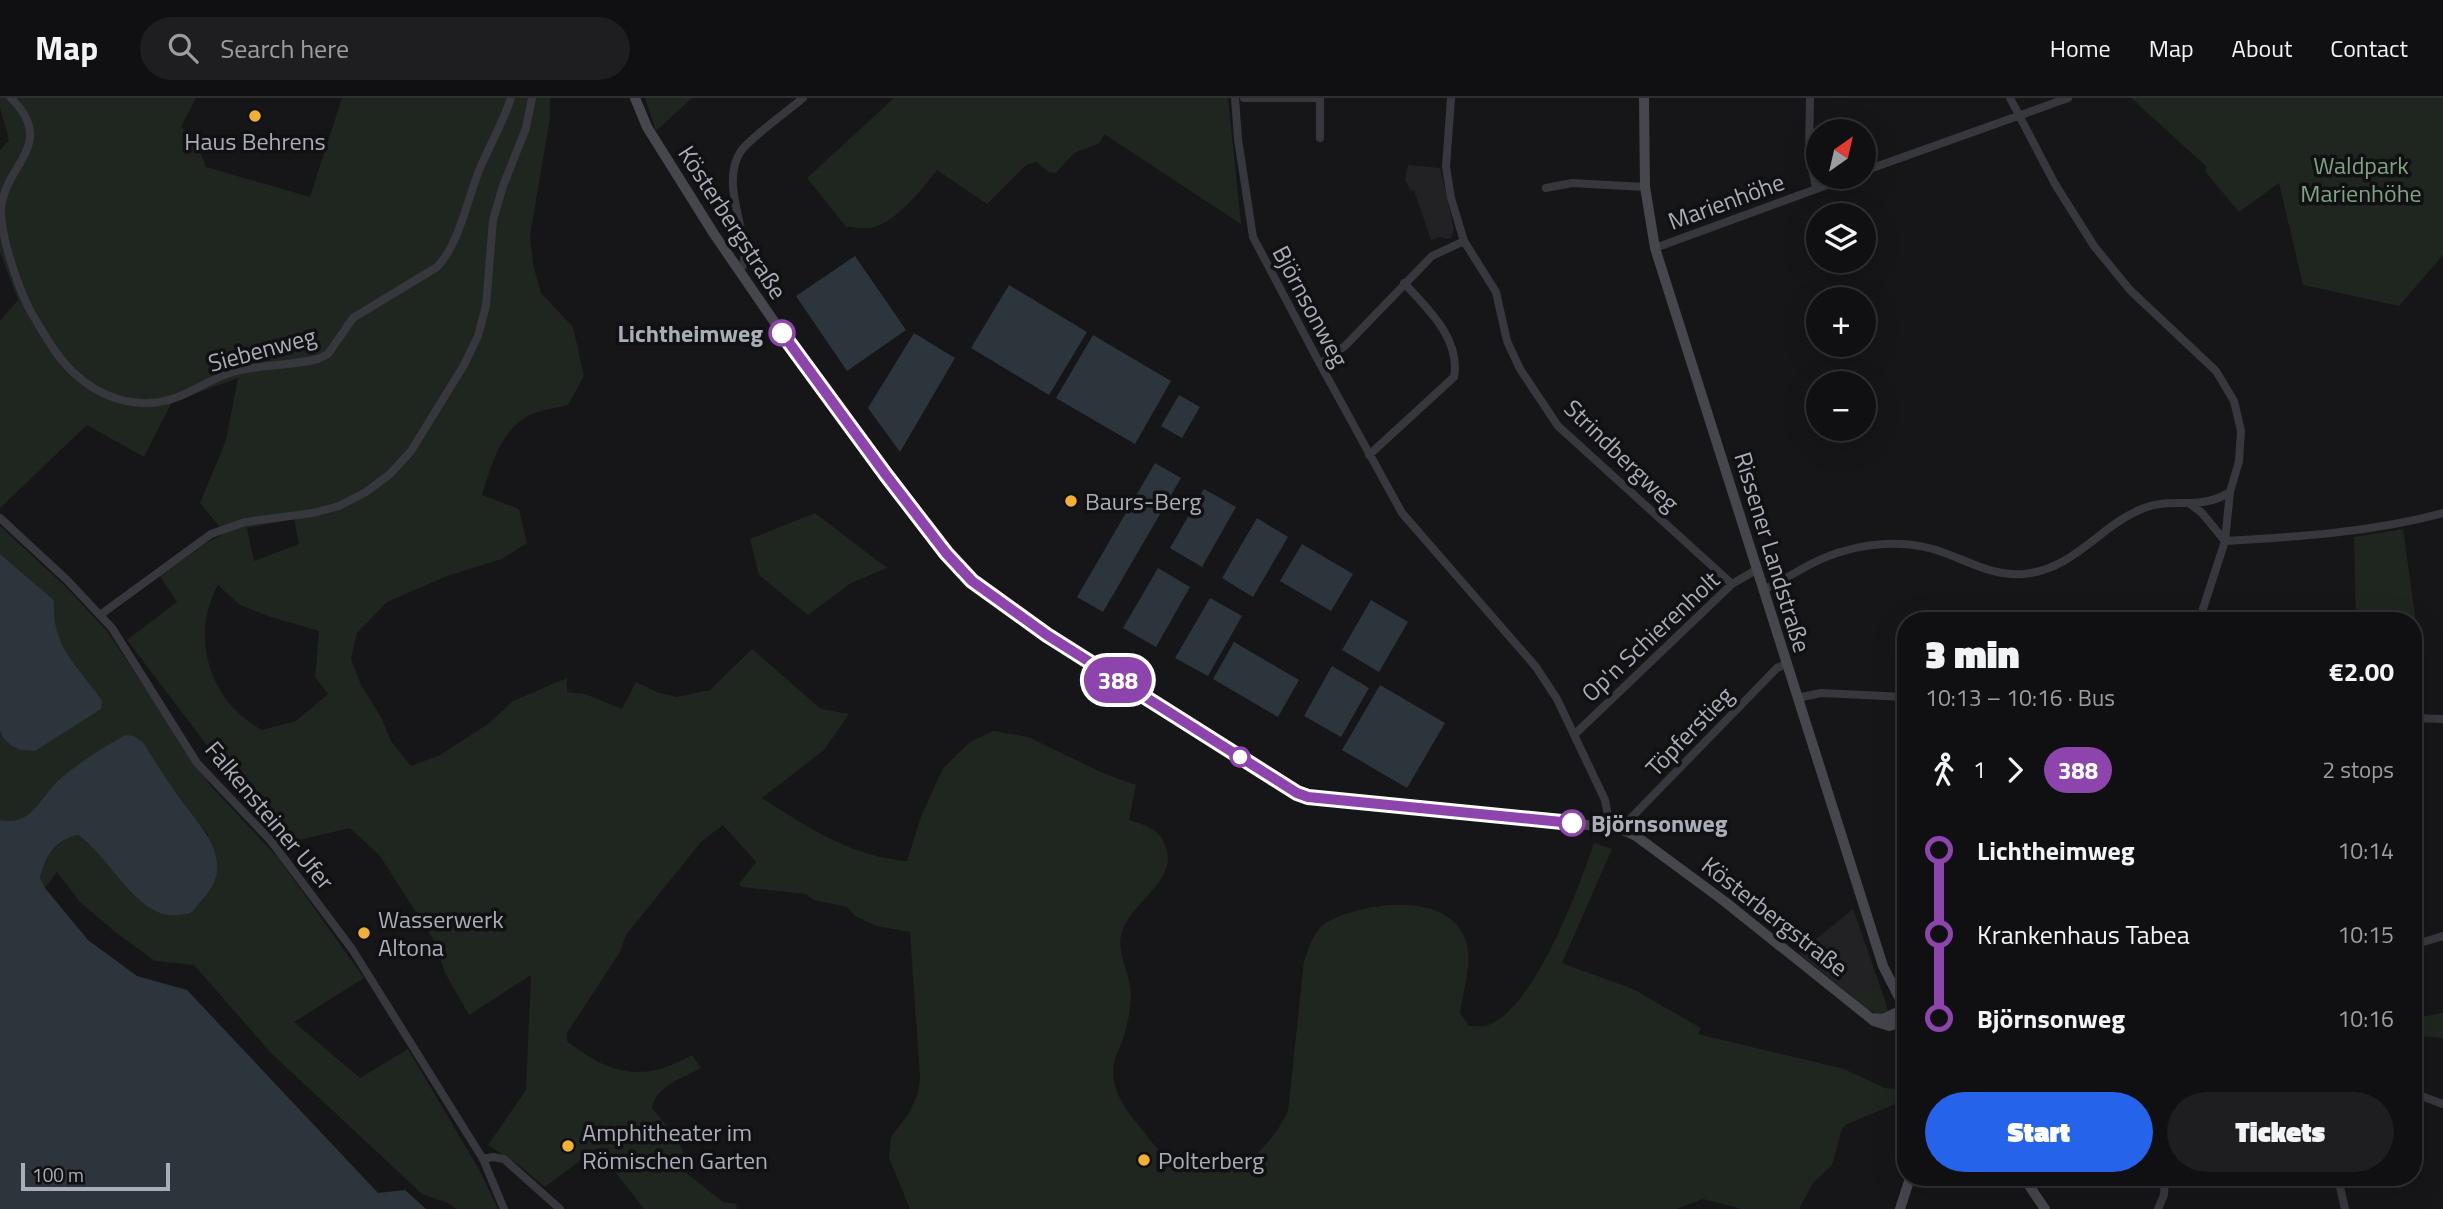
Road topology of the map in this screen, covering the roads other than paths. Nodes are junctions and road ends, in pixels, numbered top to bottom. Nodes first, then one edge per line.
1 (11, 98) edge
2 (512, 98) edge
3 (532, 98) edge
4 (635, 98) edge
5 (803, 98) edge
6 (1235, 98) edge
7 (1244, 98) edge
8 (1320, 98) edge
9 (1451, 98) edge
10 (1644, 98) edge
11 (1810, 98) edge
12 (2010, 98) edge
13 (2068, 98) edge
14 (2020, 117) junction
15 (1810, 119) edge
16 (1320, 138) dead end
17 (1876, 168) edge
18 (1645, 187) junction
19 (1546, 188) dead end
20 (1813, 189) edge
21 (1464, 241) junction
22 (1655, 248) junction
23 (740, 271) junction
24 (1404, 283) junction
25 (1320, 364) junction
26 (1369, 455) junction
27 (2230, 492) junction
28 (2190, 504) junction
29 (2443, 513) edge
30 (0, 518) edge
31 (2225, 541) junction
32 (1756, 570) junction
33 (1732, 584) junction
34 (1763, 590) junction
35 (2202, 612) edge
36 (100, 615) junction
37 (1786, 664) junction
38 (1897, 697) edge
39 (1797, 698) junction
40 (2422, 718) edge
41 (2443, 719) edge
42 (1575, 734) junction
43 (1607, 827) junction
44 (1625, 830) junction
45 (2443, 936) edge
46 (2422, 942) edge
47 (1897, 994) edge
48 (1897, 1013) edge
49 (1870, 1018) junction
50 (1897, 1023) edge
51 (2422, 1096) edge
52 (2443, 1104) edge
53 (484, 1159) junction
54 (1907, 1186) edge
55 (2029, 1186) edge
56 (2165, 1186) edge
57 (2340, 1186) edge
58 (504, 1209) edge
59 (560, 1209) edge
60 (1899, 1209) edge
61 (2045, 1209) edge
62 (2158, 1209) edge
63 (2345, 1209) edge

1 - 2 street, Siebenweg
3 - 36 street
4 - 23 street, Kösterbergstraße
5 - 23 street
6 - 25 street, Björnsonweg
7 - 8 street
8 - 16 street
9 - 21 street, Strindbergweg
10 - 18 street, Rissener Landstraße
11 - 15 street
12 - 14 street
13 - 14 street
14 - 17 street
14 - 27 street
18 - 19 street
18 - 22 street, Rissener Landstraße
20 - 22 street, Marienhöhe
21 - 24 street
21 - 33 street, Strindbergweg
22 - 32 street, Rissener Landstraße
23 - 43 street, Kösterbergstraße
24 - 25 street
24 - 26 street
25 - 26 street, Björnsonweg
26 - 42 street, Björnsonweg
27 - 28 street
27 - 31 street
28 - 31 street
28 - 34 street
29 - 31 street
30 - 36 street, Falkensteiner Ufer
31 - 35 street
32 - 33 street, Op'n Schierenholt
32 - 34 street, Rissener Landstraße
33 - 42 street, Op'n Schierenholt
34 - 37 street, Rissener Landstraße
36 - 53 street, Falkensteiner Ufer
37 - 39 street, Rissener Landstraße
37 - 44 street, Töpferstieg
38 - 39 street
39 - 47 street, Rissener Landstraße
40 - 41 street
42 - 43 street, Björnsonweg
43 - 44 street, Kösterbergstraße
44 - 49 street, Kösterbergstraße
45 - 46 street
48 - 49 street
49 - 50 street
51 - 52 street
53 - 58 street, Falkensteiner Ufer
53 - 59 street
54 - 60 street
55 - 61 street
56 - 62 street
57 - 63 street

